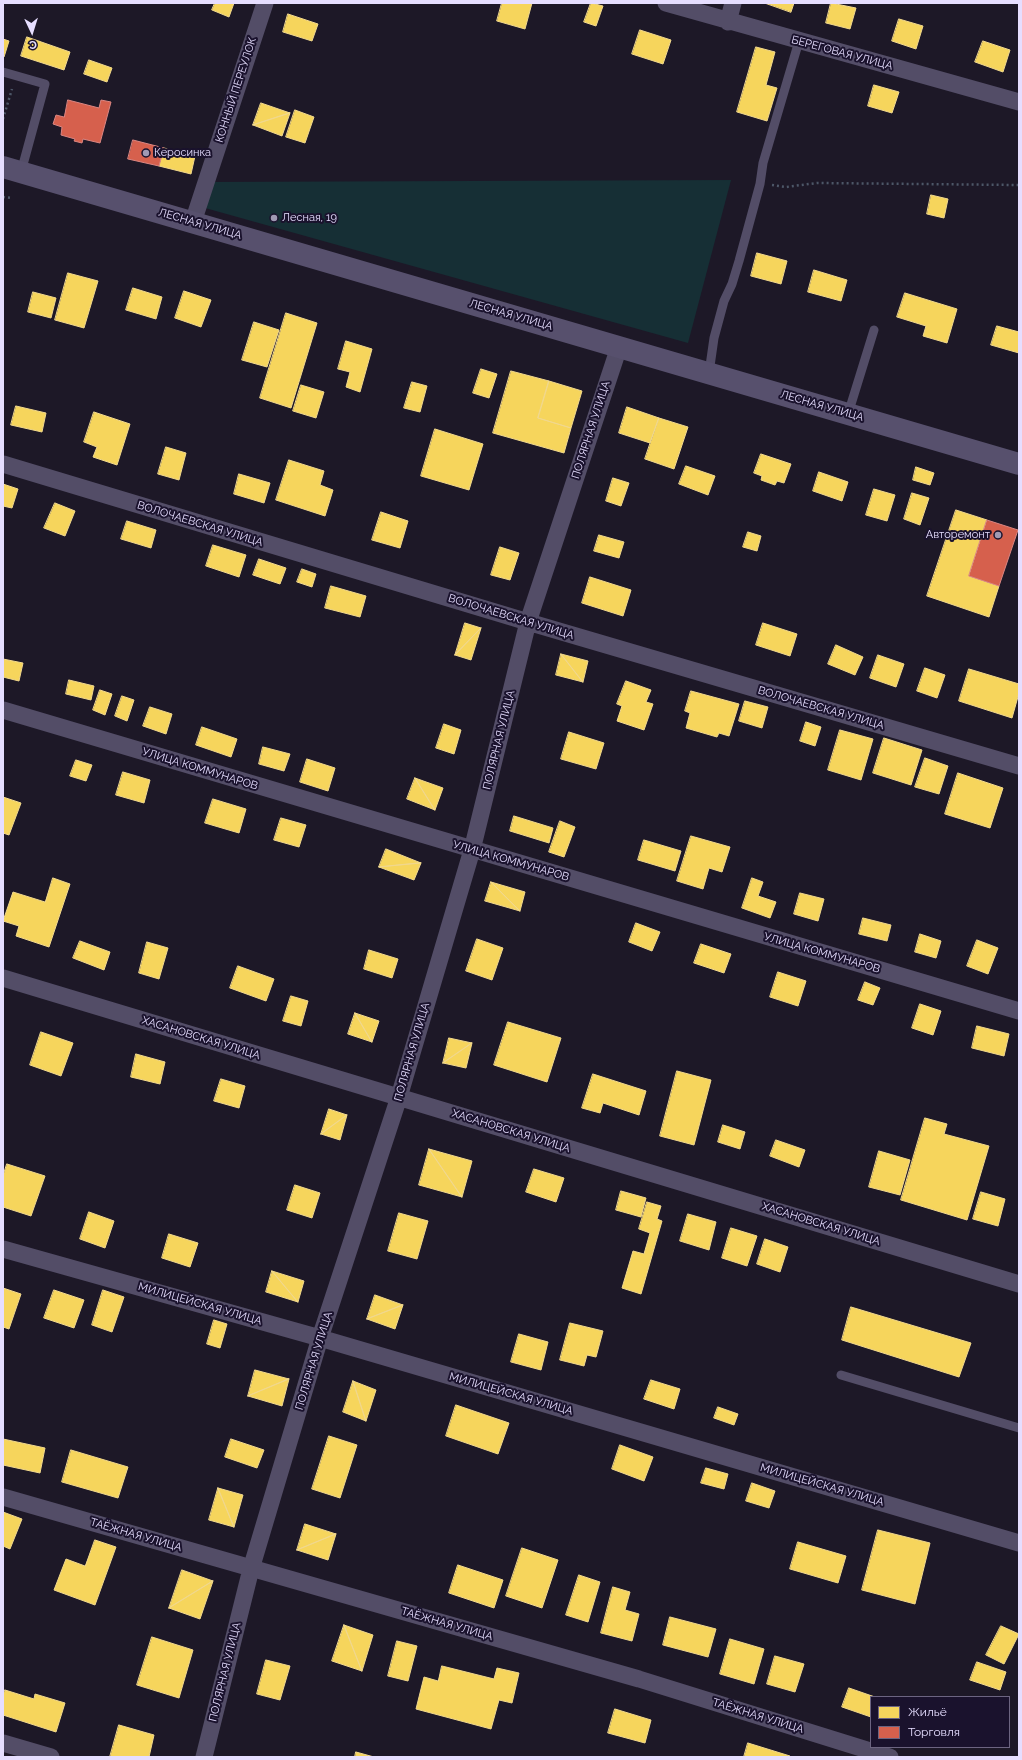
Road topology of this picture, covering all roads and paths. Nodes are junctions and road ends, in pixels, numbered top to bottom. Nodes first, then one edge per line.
1 (265, 3) edge
2 (666, 3) edge
3 (733, 3) edge
4 (728, 22) junction
5 (799, 41) junction
6 (3, 72) edge
7 (13, 86) dead end
8 (1019, 102) edge
9 (3, 119) edge
10 (12, 169) edge
11 (760, 184) junction
12 (1019, 184) edge
13 (3, 197) edge
14 (12, 198) dead end
15 (193, 222) junction
16 (874, 330) dead end
17 (619, 347) junction
18 (709, 373) junction
19 (848, 414) junction
20 (3, 464) edge
21 (1019, 464) edge
22 (528, 622) junction
23 (3, 710) edge
24 (1019, 766) edge
25 (472, 850) junction
26 (3, 978) edge
27 (1019, 1011) edge
28 (399, 1097) junction
29 (3, 1249) edge
30 (1019, 1284) edge
31 (320, 1338) junction
32 (841, 1375) dead end
33 (1019, 1428) edge
34 (3, 1497) edge
35 (1019, 1543) edge
36 (251, 1569) junction
37 (3, 1743) edge
38 (51, 1757) edge
39 (204, 1757) edge
40 (890, 1757) edge

1 - 15 street, КОННЫЙ ПЕРЕУЛОК
2 - 4 street, БЕРЕГОВАЯ УЛИЦА
3 - 4 street
4 - 5 street, БЕРЕГОВАЯ УЛИЦА
5 - 8 street, БЕРЕГОВАЯ УЛИЦА
5 - 11 lane
6 - 10 lane
7 - 9 path
10 - 15 street, ЛЕСНАЯ УЛИЦА
11 - 12 path
11 - 18 lane
13 - 14 path
15 - 17 street, ЛЕСНАЯ УЛИЦА
16 - 19 lane
17 - 18 street, ЛЕСНАЯ УЛИЦА
17 - 22 street, ПОЛЯРНАЯ УЛИЦА
18 - 19 street, ЛЕСНАЯ УЛИЦА
19 - 21 street, ЛЕСНАЯ УЛИЦА
20 - 22 street, ВОЛОЧАЕВСКАЯ УЛИЦА
22 - 24 street, ВОЛОЧАЕВСКАЯ УЛИЦА
22 - 25 street, ПОЛЯРНАЯ УЛИЦА
23 - 25 street, УЛИЦА КОММУНАРОВ
25 - 27 street, УЛИЦА КОММУНАРОВ
25 - 28 street, ПОЛЯРНАЯ УЛИЦА
26 - 28 street, ХАСАНОВСКАЯ УЛИЦА
28 - 30 street, ХАСАНОВСКАЯ УЛИЦА
28 - 31 street, ПОЛЯРНАЯ УЛИЦА
29 - 31 street, МИЛИЦЕЙСКАЯ УЛИЦА
31 - 35 street, МИЛИЦЕЙСКАЯ УЛИЦА
31 - 36 street, ПОЛЯРНАЯ УЛИЦА
32 - 33 lane
34 - 36 street, ТАЁЖНАЯ УЛИЦА
36 - 39 street, ПОЛЯРНАЯ УЛИЦА
36 - 40 street, ТАЁЖНАЯ УЛИЦА
37 - 38 street

